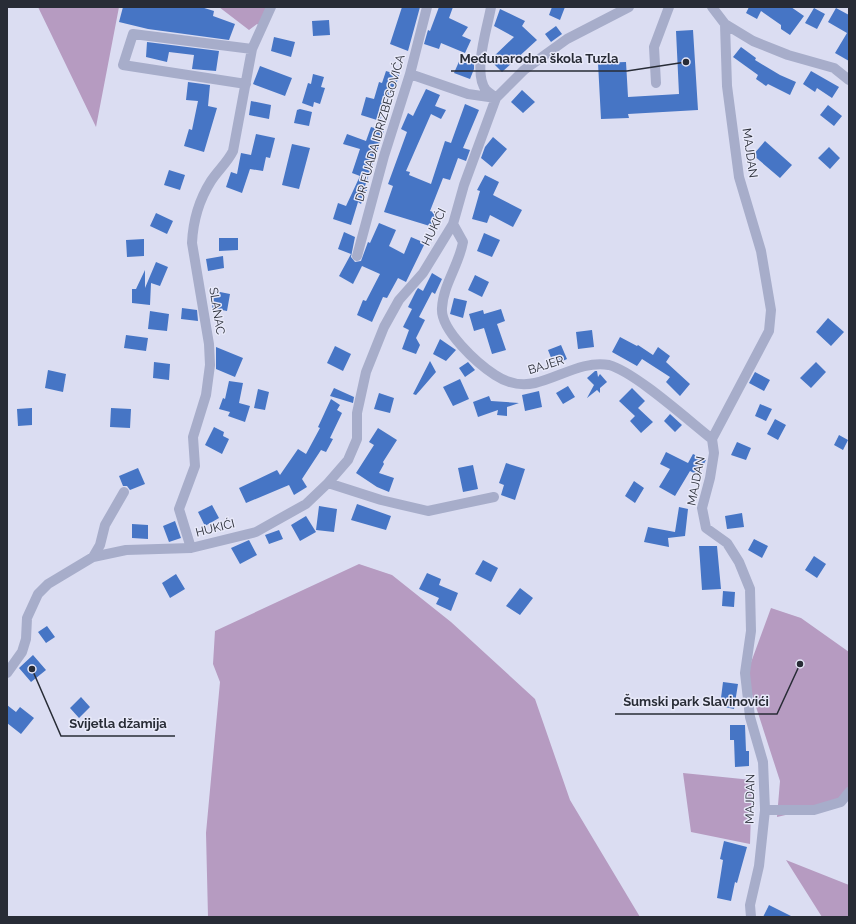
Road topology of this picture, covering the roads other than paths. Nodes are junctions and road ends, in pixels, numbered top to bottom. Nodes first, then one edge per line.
1 (271, 7) edge
2 (427, 7) edge
3 (491, 7) edge
4 (629, 7) edge
5 (669, 7) edge
6 (712, 7) edge
7 (725, 24) junction
8 (252, 49) junction
9 (410, 74) junction
10 (849, 79) edge
11 (656, 83) dead end
12 (246, 84) junction
13 (496, 98) junction
14 (453, 224) junction
15 (357, 256) dead end
16 (712, 439) junction
17 (328, 483) junction
18 (124, 492) dead end
19 (494, 496) dead end
20 (192, 548) junction
21 (93, 557) junction
22 (7, 673) edge
23 (849, 792) edge
24 (764, 810) junction
25 (751, 917) edge

1 - 8 street, SLANAC
2 - 9 street, DR FUADA IDRIZBEGOVIĆA
3 - 13 street
4 - 13 street, HUKIĆI
5 - 11 street
6 - 7 street
7 - 10 street
7 - 16 street, MAJDAN
8 - 12 street, SLANAC
8 - 12 street
9 - 13 street
9 - 15 street, DR FUADA IDRIZBEGOVIĆA
12 - 20 street, SLANAC
13 - 14 street, HUKIĆI
14 - 16 street, BAJER
14 - 17 street, HUKIĆI
16 - 24 street, MAJDAN
17 - 19 street
17 - 20 street, HUKIĆI
18 - 21 street
20 - 21 street, HUKIĆI
21 - 22 street, HUKIĆI
23 - 24 street
24 - 25 street, MAJDAN

